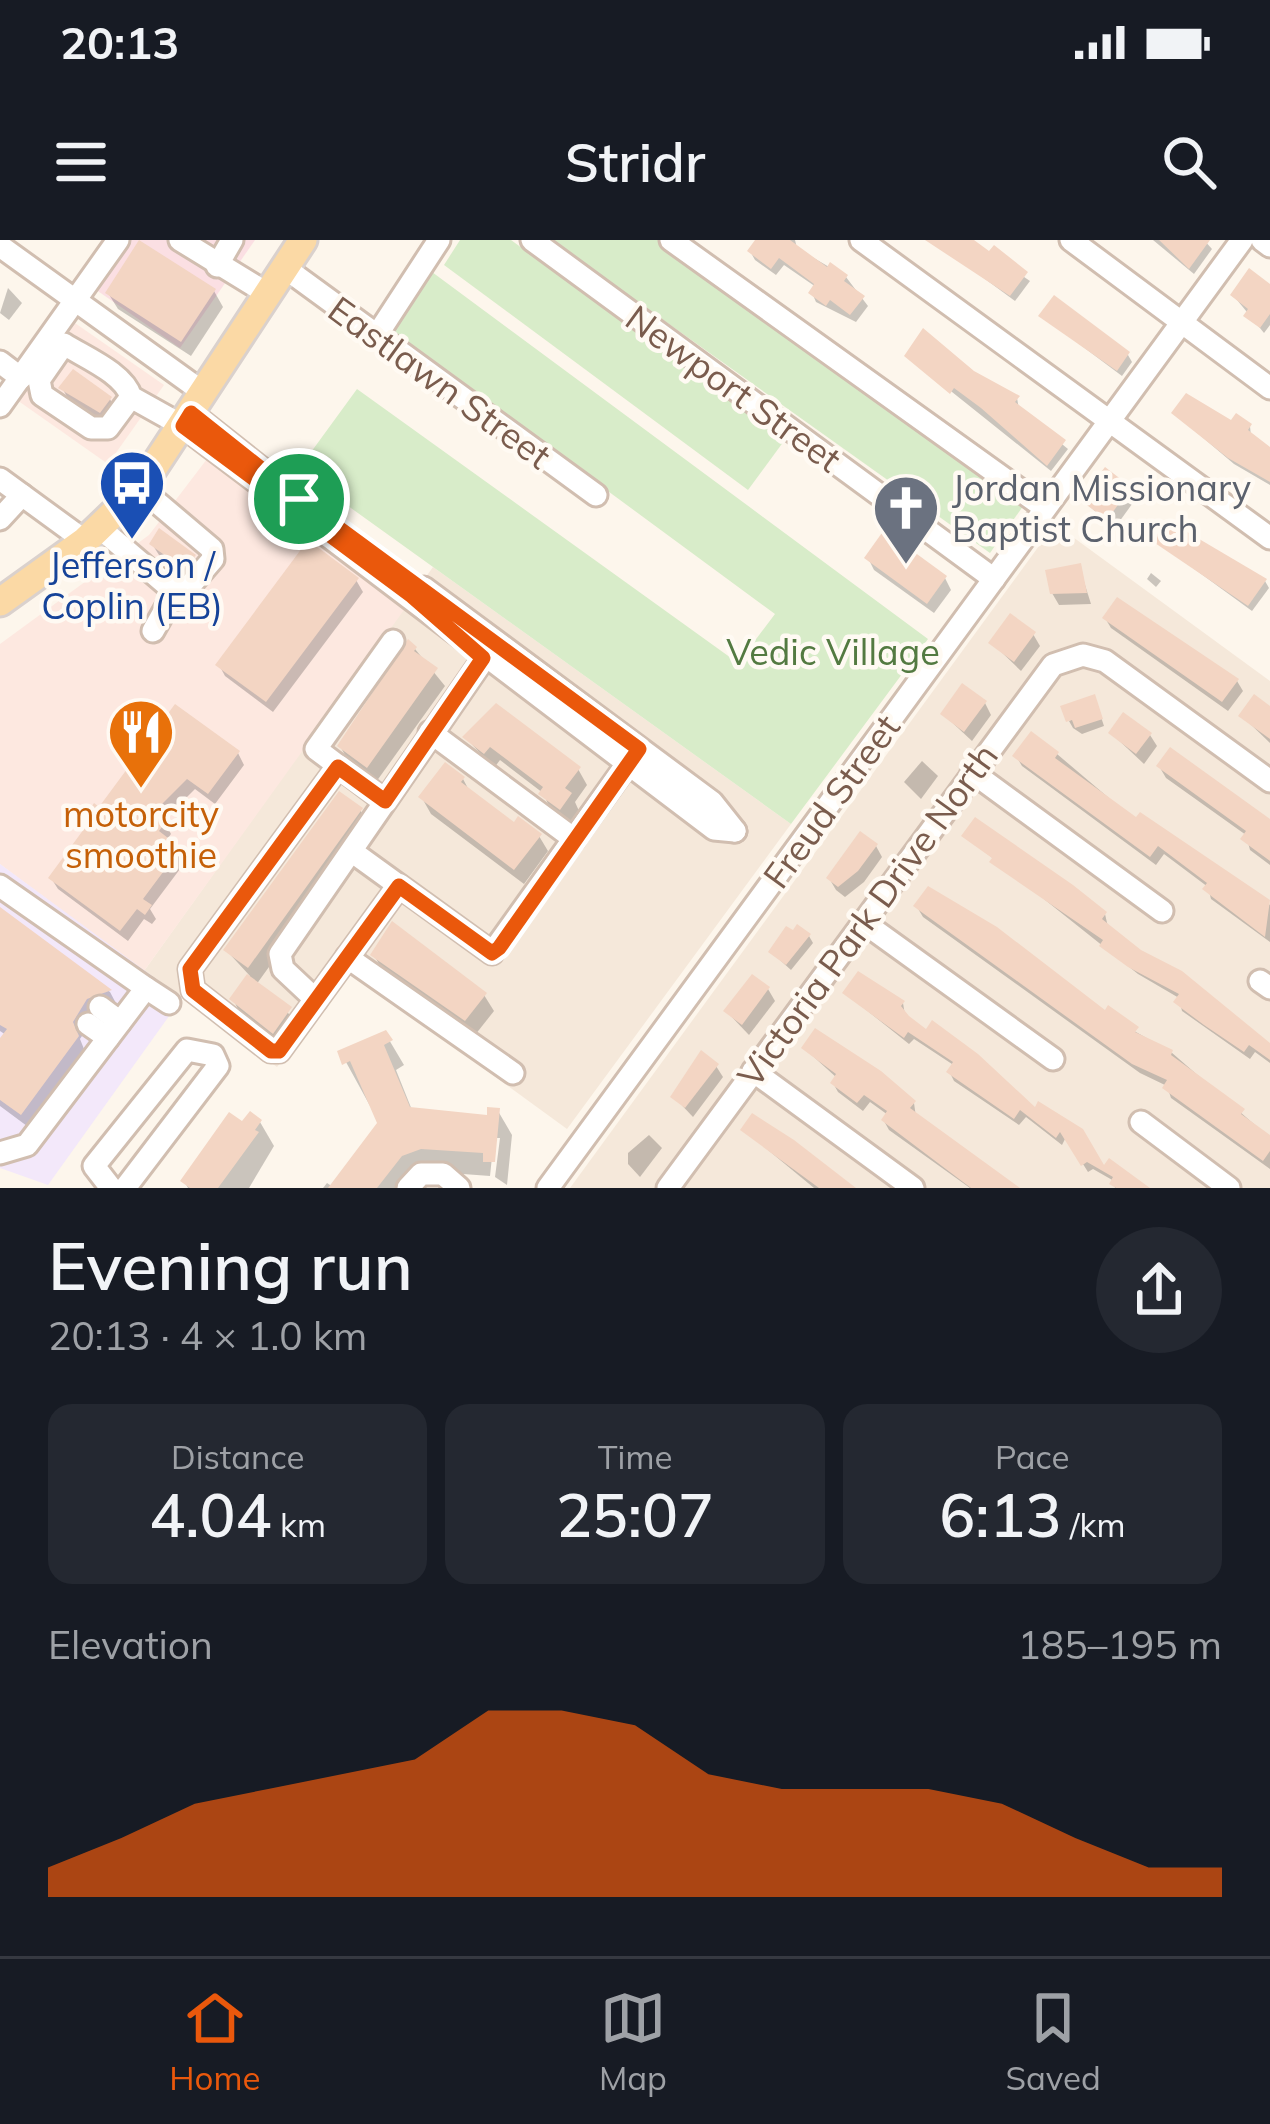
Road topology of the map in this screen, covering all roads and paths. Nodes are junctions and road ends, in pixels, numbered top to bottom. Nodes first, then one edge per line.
1 (118, 240) edge
2 (181, 240) edge
3 (232, 240) edge
4 (303, 240) edge
5 (439, 240) edge
6 (532, 240) edge
7 (671, 240) edge
8 (861, 240) edge
9 (1071, 240) edge
10 (1242, 240) edge
11 (1262, 240) edge
12 (0, 246) edge
13 (1270, 246) edge
14 (217, 266) junction
15 (284, 268) junction
16 (268, 294) junction
17 (77, 302) junction
18 (1181, 323) junction
19 (377, 335) junction
20 (0, 362) edge
21 (21, 378) junction
22 (1270, 388) edge
23 (131, 397) dead end
24 (0, 406) edge
25 (193, 411) junction
26 (1109, 421) junction
27 (0, 479) edge
28 (140, 488) junction
29 (22, 495) junction
30 (596, 495) dead end
31 (1045, 508) junction
32 (0, 519) edge
33 (93, 534) junction
34 (1270, 538) edge
35 (994, 579) junction
36 (176, 592) junction
37 (0, 602) edge
38 (153, 631) dead end
39 (393, 641) dead end
40 (489, 650) junction
41 (430, 732) junction
42 (338, 767) junction
43 (972, 772) junction
44 (1270, 782) edge
45 (385, 801) junction
46 (574, 839) junction
47 (354, 853) junction
48 (399, 886) junction
49 (7, 898) edge
50 (1162, 911) dead end
51 (863, 922) junction
52 (347, 957) junction
53 (146, 988) junction
54 (316, 1000) junction
55 (169, 1003) dead end
56 (94, 1015) dead end
57 (114, 1030) junction
58 (63, 1058) dead end
59 (1053, 1059) dead end
60 (83, 1071) junction
61 (753, 1071) junction
62 (513, 1073) dead end
63 (1141, 1122) dead end
64 (0, 1153) edge
65 (111, 1188) edge
66 (125, 1188) edge
67 (408, 1188) edge
68 (460, 1188) edge
69 (548, 1188) edge
70 (668, 1188) edge
71 (913, 1188) edge
72 (1229, 1188) edge

1 - 17 street
2 - 14 street
3 - 14 street
4 - 15 main road
5 - 19 street
6 - 35 street, Newport Street
7 - 31 street
8 - 26 street
9 - 18 street
10 - 18 street, Freud Street
11 - 13 street
12 - 17 street
14 - 16 street
15 - 16 main road
15 - 19 street, Eastlawn Street
16 - 25 main road
17 - 21 street
17 - 25 street
18 - 22 street
18 - 26 street, Freud Street
19 - 30 street, Eastlawn Street
20 - 21 street
21 - 24 street
23 - 25 street
25 - 28 main road
25 - 40 street
26 - 31 street, Freud Street
26 - 34 street
27 - 29 street
28 - 33 main road
28 - 36 street
29 - 32 street
29 - 33 street
31 - 35 street, Freud Street
33 - 36 street
33 - 37 main road
35 - 69 street, Freud Street
36 - 38 street
39 - 42 street
40 - 41 street
40 - 46 street
41 - 45 street
41 - 46 street
42 - 45 street
42 - 54 street
43 - 44 street, Victoria Park Drive North
43 - 50 street
43 - 51 street, Victoria Park Drive North
45 - 47 street
46 - 48 street
47 - 48 street
47 - 54 street
48 - 52 street
49 - 53 street
51 - 59 street
51 - 61 street, Victoria Park Drive North
52 - 54 street
52 - 62 street
53 - 55 street
53 - 57 street
56 - 57 street
57 - 60 street
58 - 60 street
60 - 64 street
61 - 70 street, Victoria Park Drive North
61 - 71 street
63 - 72 street
65 - 66 street
67 - 68 street

